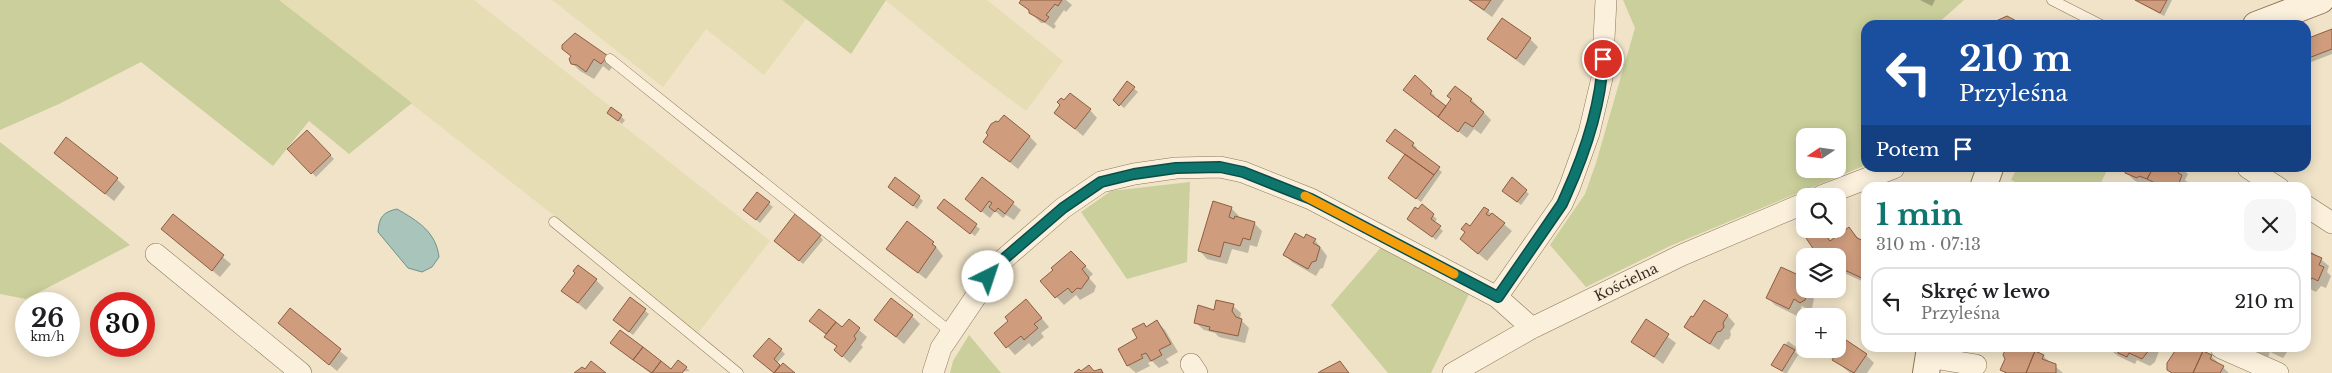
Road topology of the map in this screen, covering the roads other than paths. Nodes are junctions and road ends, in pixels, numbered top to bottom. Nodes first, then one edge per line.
1 (1606, 0) edge
2 (2052, 0) edge
3 (2321, 0) edge
4 (2091, 20) edge
5 (2269, 20) edge
6 (610, 60) dead end
7 (1884, 172) edge
8 (2254, 172) edge
9 (2269, 182) edge
10 (1842, 188) edge
11 (1796, 207) edge
12 (2311, 209) edge
13 (554, 222) dead end
14 (2332, 223) edge
15 (156, 254) dead end
16 (1498, 297) junction
17 (1532, 328) junction
18 (952, 333) junction
19 (2230, 352) edge
20 (1928, 359) edge
21 (1979, 362) edge
22 (301, 373) edge
23 (738, 373) edge
24 (933, 373) edge
25 (1453, 373) edge
26 (2278, 373) edge

1 - 16 street
2 - 4 lane
3 - 5 street
6 - 18 lane
7 - 10 street
8 - 9 street
11 - 17 street, Kościelna
12 - 14 street
13 - 23 lane
15 - 22 street
16 - 17 street
16 - 18 street
17 - 25 street, Kościelna
18 - 24 street
19 - 26 street
20 - 21 street

